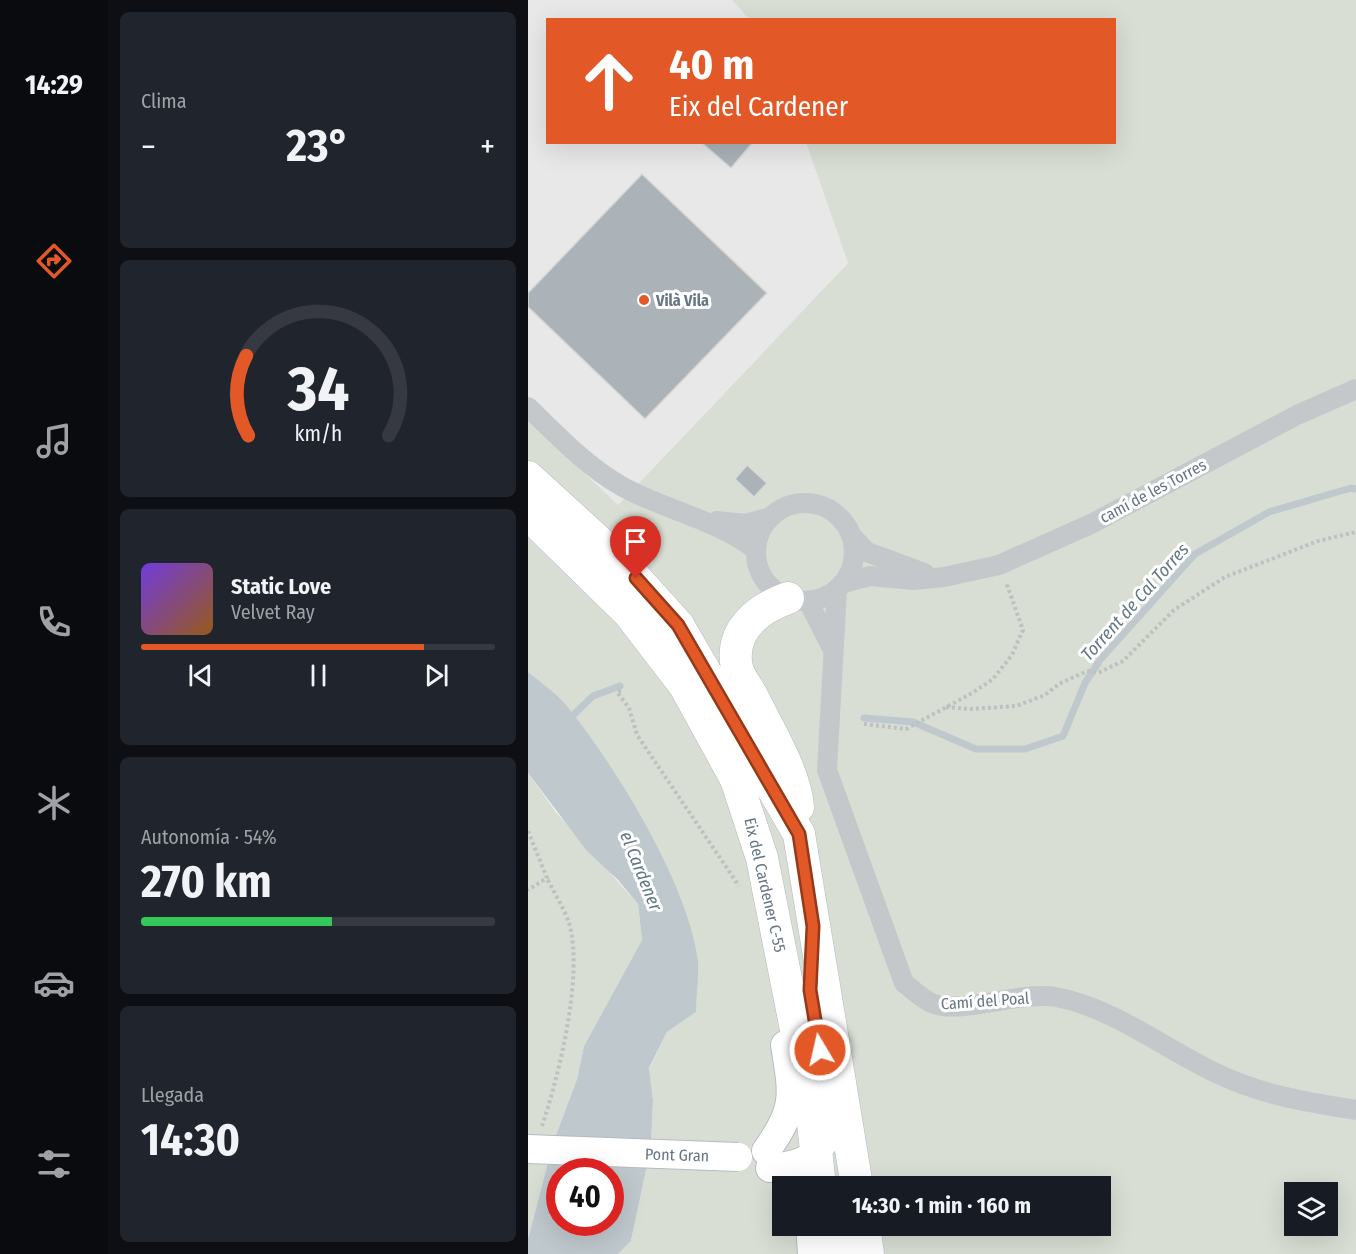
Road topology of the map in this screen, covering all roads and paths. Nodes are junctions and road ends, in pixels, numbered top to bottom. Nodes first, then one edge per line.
1 (1356, 388) edge
2 (528, 407) edge
3 (528, 477) edge
4 (528, 514) edge
5 (771, 517) junction
6 (705, 520) junction
7 (1356, 532) edge
8 (851, 535) junction
9 (756, 550) junction
10 (999, 565) junction
11 (944, 577) junction
12 (840, 586) junction
13 (798, 599) junction
14 (834, 654) junction
15 (621, 691) dead end
16 (946, 707) junction
17 (864, 724) dead end
18 (528, 831) edge
19 (799, 834) junction
20 (547, 878) junction
21 (528, 890) edge
22 (742, 891) dead end
23 (813, 926) junction
24 (786, 980) junction
25 (1356, 1110) edge
26 (534, 1140) edge
27 (815, 1154) junction
28 (757, 1158) junction
29 (780, 1176) edge
30 (818, 1176) edge
31 (832, 1176) edge
32 (855, 1176) edge
33 (811, 1236) edge
34 (827, 1236) edge
35 (845, 1236) edge
36 (865, 1236) edge
37 (812, 1254) edge
38 (830, 1254) edge
39 (848, 1254) edge
40 (868, 1254) edge

1 - 10 street, camí de les Torres
2 - 6 street
3 - 19 main road
4 - 24 main road, Eix del Cardener C-55
5 - 6 street
5 - 8 street
5 - 9 street
6 - 9 street
7 - 16 path
8 - 11 street
8 - 12 street
9 - 13 street
10 - 11 street, camí de les Torres
10 - 16 path
11 - 12 street
12 - 13 street
12 - 14 street, Camí del Poal
13 - 14 street
13 - 19 main road
14 - 25 street, Camí del Poal
15 - 22 path
16 - 17 path
18 - 20 path
19 - 23 main road
20 - 21 path
20 - 26 path
23 - 27 street
23 - 32 main road
24 - 27 main road, Eix del Cardener C-55
24 - 28 street
26 - 28 street, Pont Gran, bridge
27 - 28 street, Pont Gran
27 - 30 main road, Eix del Cardener C-55
27 - 31 street
28 - 29 street
33 - 37 street
34 - 38 main road
35 - 39 street
36 - 40 main road

